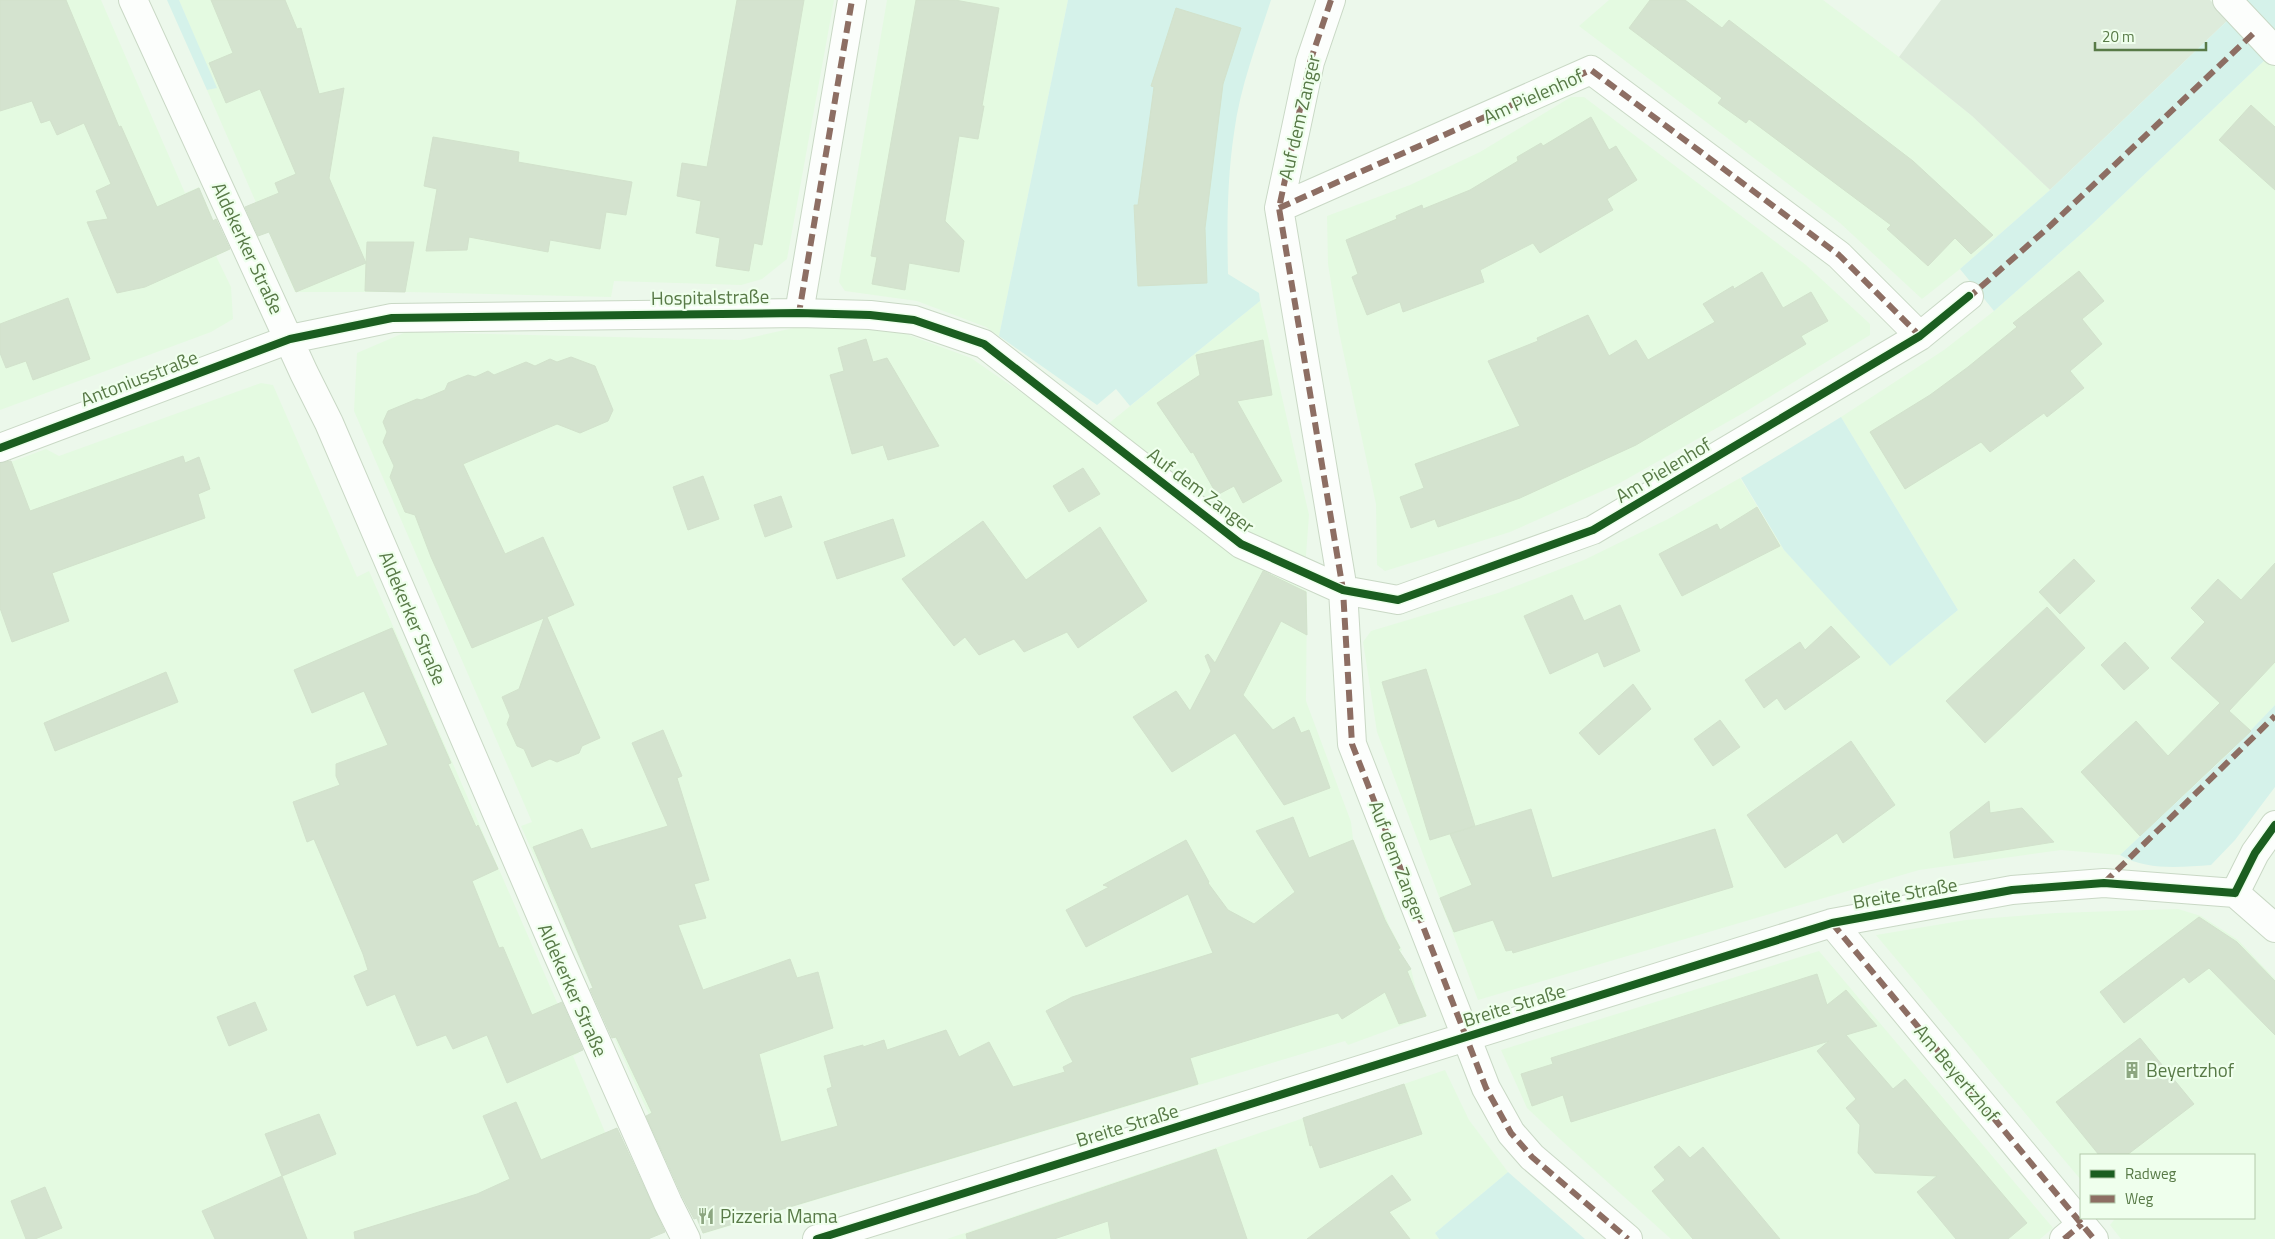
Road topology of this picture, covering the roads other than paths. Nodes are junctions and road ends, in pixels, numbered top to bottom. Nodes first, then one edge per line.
1 (133, 0) edge
2 (852, 0) edge
3 (1331, 0) edge
4 (2227, 0) edge
5 (2275, 51) edge
6 (1279, 208) junction
7 (1970, 296) dead end
8 (799, 313) junction
9 (1920, 336) junction
10 (290, 339) junction
11 (1099, 432) joint
12 (0, 448) edge
13 (1343, 590) junction
14 (2275, 825) edge
15 (2235, 893) junction
16 (1832, 922) junction
17 (2275, 928) edge
18 (1467, 1036) junction
19 (2080, 1234) edge
20 (686, 1239) edge
21 (817, 1239) edge
22 (1628, 1239) edge

1 - 10 street, Aldekerker Straße
2 - 8 street
3 - 6 street, Auf dem Zanger
4 - 5 street
6 - 9 street, Am Pielenhof
6 - 13 street, Auf dem Zanger
7 - 9 street, Am Pielenhof
8 - 10 street, Hospitalstraße
8 - 11 street, Hospitalstraße
9 - 13 street, Am Pielenhof
10 - 12 street, Antoniusstraße
10 - 20 street, Aldekerker Straße
11 - 13 street, Auf dem Zanger
13 - 18 street, Auf dem Zanger
14 - 15 street
15 - 16 street, Breite Straße
15 - 17 street
16 - 18 street, Breite Straße
16 - 19 street, Am Beyertzhof
18 - 21 street, Breite Straße
18 - 22 street

